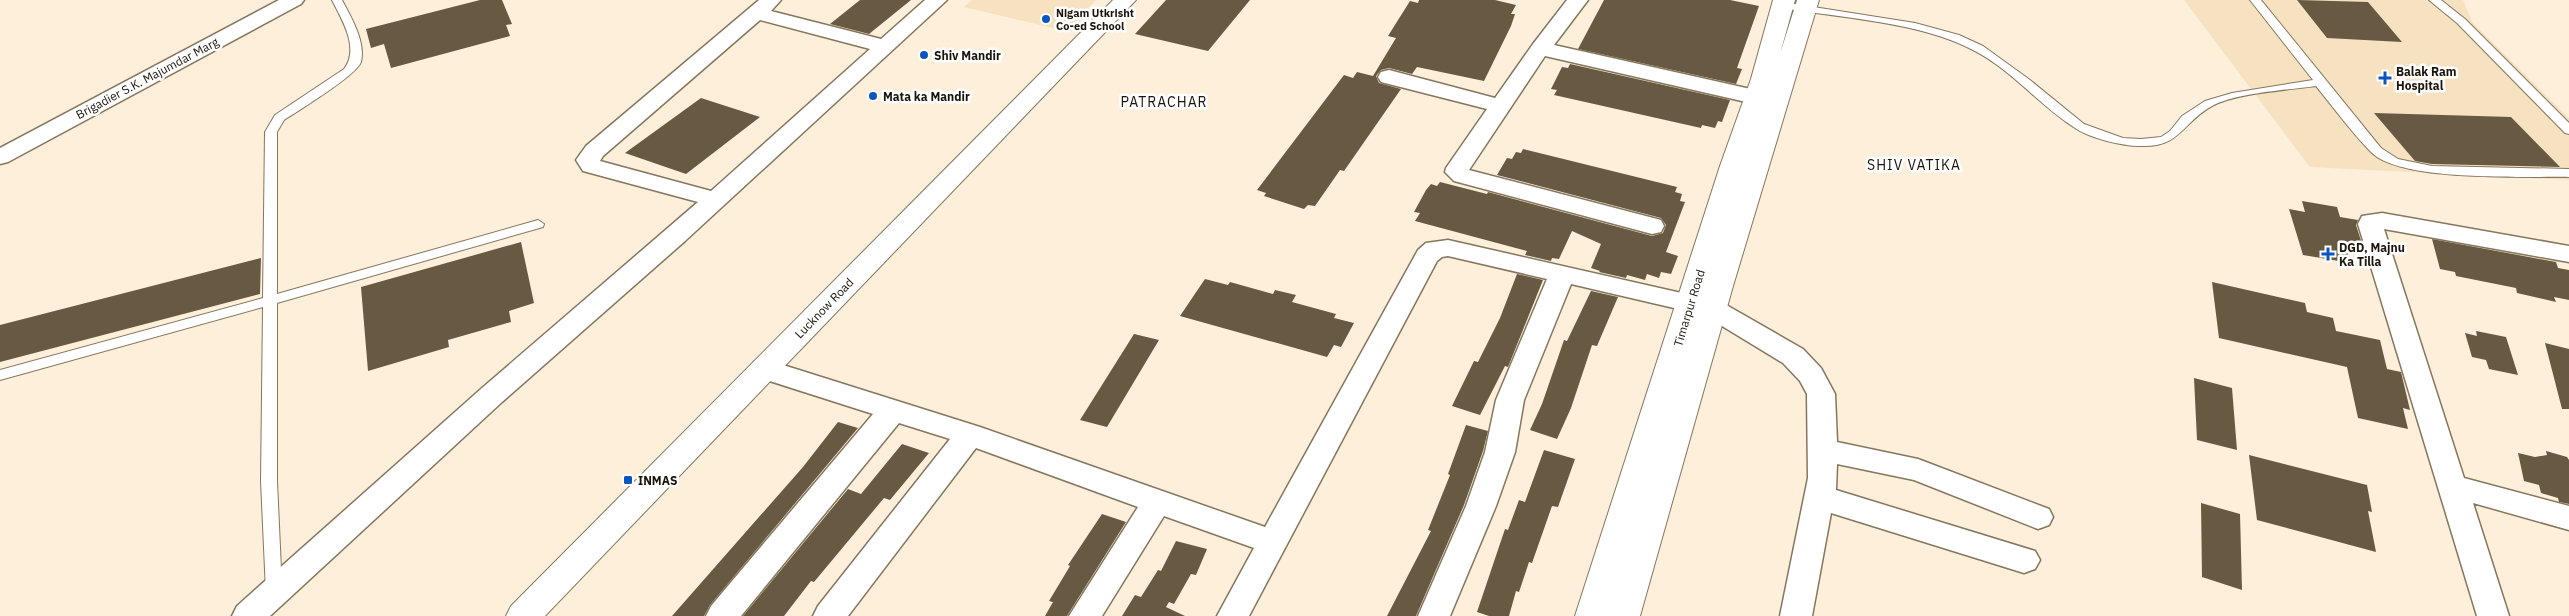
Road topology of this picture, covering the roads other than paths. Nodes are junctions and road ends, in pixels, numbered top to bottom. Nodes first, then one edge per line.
1 (294, 0) edge
2 (337, 0) edge
3 (937, 0) edge
4 (1125, 0) edge
5 (1578, 0) edge
6 (2255, 0) edge
7 (2434, 0) edge
8 (1795, 4) edge
9 (764, 7) edge
10 (885, 46) junction
11 (1540, 48) junction
12 (1389, 77) dead end
13 (2319, 82) junction
14 (1755, 97) junction
15 (1500, 106) junction
16 (2569, 130) edge
17 (0, 157) edge
18 (2569, 174) edge
19 (714, 199) junction
20 (538, 224) dead end
21 (1652, 226) dead end
22 (2569, 254) edge
23 (1562, 275) junction
24 (269, 301) junction
25 (1701, 306) junction
26 (764, 369) junction
27 (0, 375) edge
28 (893, 410) junction
29 (970, 435) junction
30 (1822, 450) junction
31 (2452, 486) junction
32 (1820, 497) junction
33 (1158, 500) junction
34 (2038, 517) dead end
35 (2569, 518) edge
36 (1274, 543) junction
37 (2024, 560) dead end
38 (274, 593) junction
39 (248, 616) edge
40 (523, 616) edge
41 (722, 616) edge
42 (829, 616) edge
43 (1085, 616) edge
44 (1232, 616) edge
45 (1434, 616) edge
46 (1592, 616) edge
47 (1623, 616) edge
48 (1796, 616) edge
49 (2493, 616) edge

1 - 17 street, Brigadier S.K. Majumdar Marg
2 - 24 lane
3 - 10 street
4 - 26 street, Lucknow Road
5 - 11 street
6 - 13 lane
7 - 16 lane
8 - 13 lane
8 - 14 street, Timarpur Road
8 - 25 street, Timarpur Road
9 - 10 street
9 - 19 street
10 - 19 street
11 - 14 street
11 - 15 street
12 - 15 street
13 - 18 lane
14 - 25 street, Timarpur Road
15 - 21 street
19 - 38 street
20 - 24 lane
22 - 31 street
23 - 25 street
23 - 36 street
23 - 45 street
24 - 27 lane
24 - 38 lane
25 - 30 street
25 - 46 street, Timarpur Road
25 - 47 street, Timarpur Road
26 - 28 street
26 - 40 street, Lucknow Road
28 - 29 street
28 - 41 street
29 - 33 street
29 - 42 street
30 - 32 street
30 - 34 street
31 - 35 street
31 - 49 street
32 - 37 street
32 - 48 street
33 - 36 street
33 - 43 street
36 - 44 street
38 - 39 street

